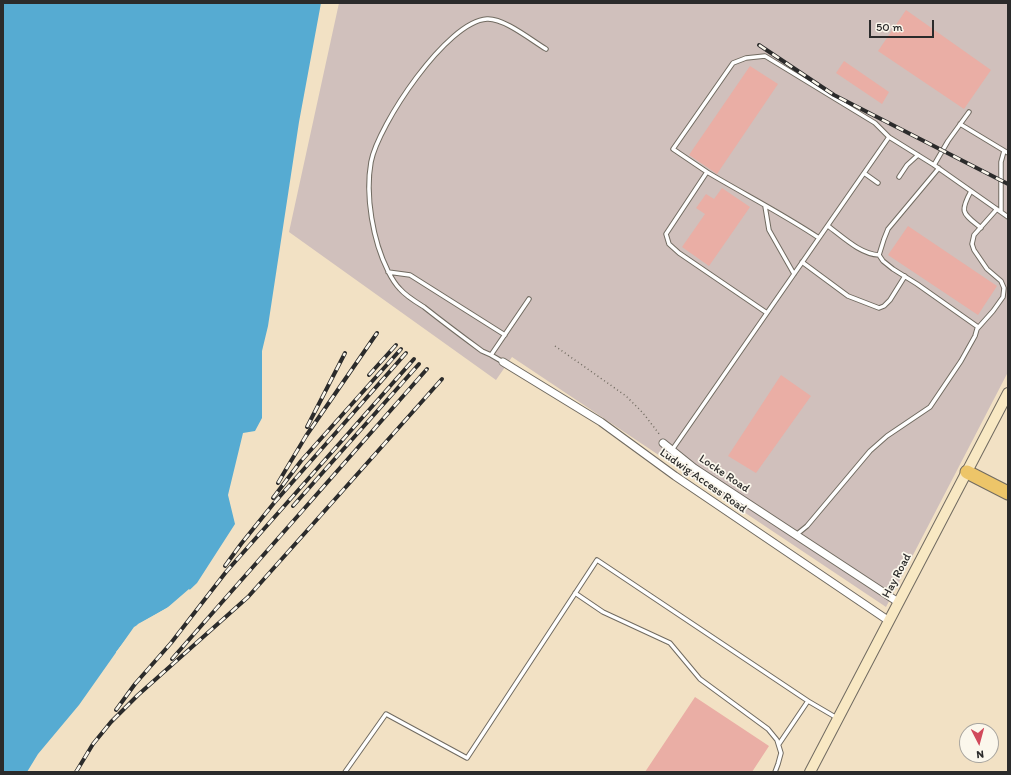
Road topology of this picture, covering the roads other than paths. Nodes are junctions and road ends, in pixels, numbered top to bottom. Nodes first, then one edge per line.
1 (546, 49) dead end
2 (969, 112) dead end
3 (960, 124) junction
4 (889, 137) junction
5 (1006, 152) edge
6 (918, 154) junction
7 (934, 165) junction
8 (939, 168) junction
9 (707, 172) junction
10 (864, 173) junction
11 (899, 178) dead end
12 (878, 183) dead end
13 (971, 191) junction
14 (765, 206) junction
15 (998, 209) junction
16 (1001, 212) junction
17 (1008, 217) edge
18 (828, 226) junction
19 (981, 228) junction
20 (819, 238) junction
21 (880, 255) junction
22 (802, 262) junction
23 (388, 272) junction
24 (794, 274) junction
25 (905, 276) junction
26 (530, 299) dead end
27 (767, 313) junction
28 (978, 327) junction
29 (505, 335) junction
30 (491, 355) junction
31 (503, 362) joint
32 (1008, 393) edge
33 (1005, 406) edge
34 (663, 443) road end
35 (672, 450) junction
36 (967, 472) junction
37 (1008, 493) edge
38 (796, 535) junction
39 (575, 593) junction
40 (898, 602) junction
41 (889, 621) junction
42 (808, 700) junction
43 (838, 718) junction
44 (779, 744) junction
45 (345, 772) edge
46 (775, 772) edge
47 (810, 772) edge

1 - 23 lane
2 - 3 lane
3 - 5 lane
3 - 7 lane
4 - 6 lane
4 - 9 lane
4 - 10 lane
5 - 16 lane
6 - 7 lane
6 - 11 lane
7 - 8 lane
8 - 13 lane
8 - 21 lane
9 - 14 lane
9 - 27 lane
10 - 12 lane
10 - 18 lane
13 - 15 lane
13 - 19 lane
14 - 20 lane
14 - 24 lane
15 - 16 lane
15 - 19 lane
16 - 17 lane
18 - 20 lane
18 - 21 lane
19 - 28 lane
20 - 22 lane
21 - 25 lane
22 - 24 lane
22 - 25 lane
23 - 29 lane
23 - 30 lane
24 - 27 lane
25 - 28 lane
26 - 29 lane
27 - 35 lane
28 - 38 lane
29 - 30 lane
30 - 31 lane
31 - 41 street, Ludwig Access Road
32 - 33 main road, Hay Road
33 - 36 main road, Hay Road
34 - 35 street, Locke Road
35 - 38 street, Locke Road
36 - 37 highway
36 - 40 main road, Hay Road
38 - 40 street, Locke Road
39 - 42 lane
39 - 44 lane
39 - 45 lane
40 - 41 main road, Hay Road
41 - 43 main road, Hay Road
42 - 43 lane
42 - 44 lane
43 - 47 main road, Hay Road
44 - 46 lane

